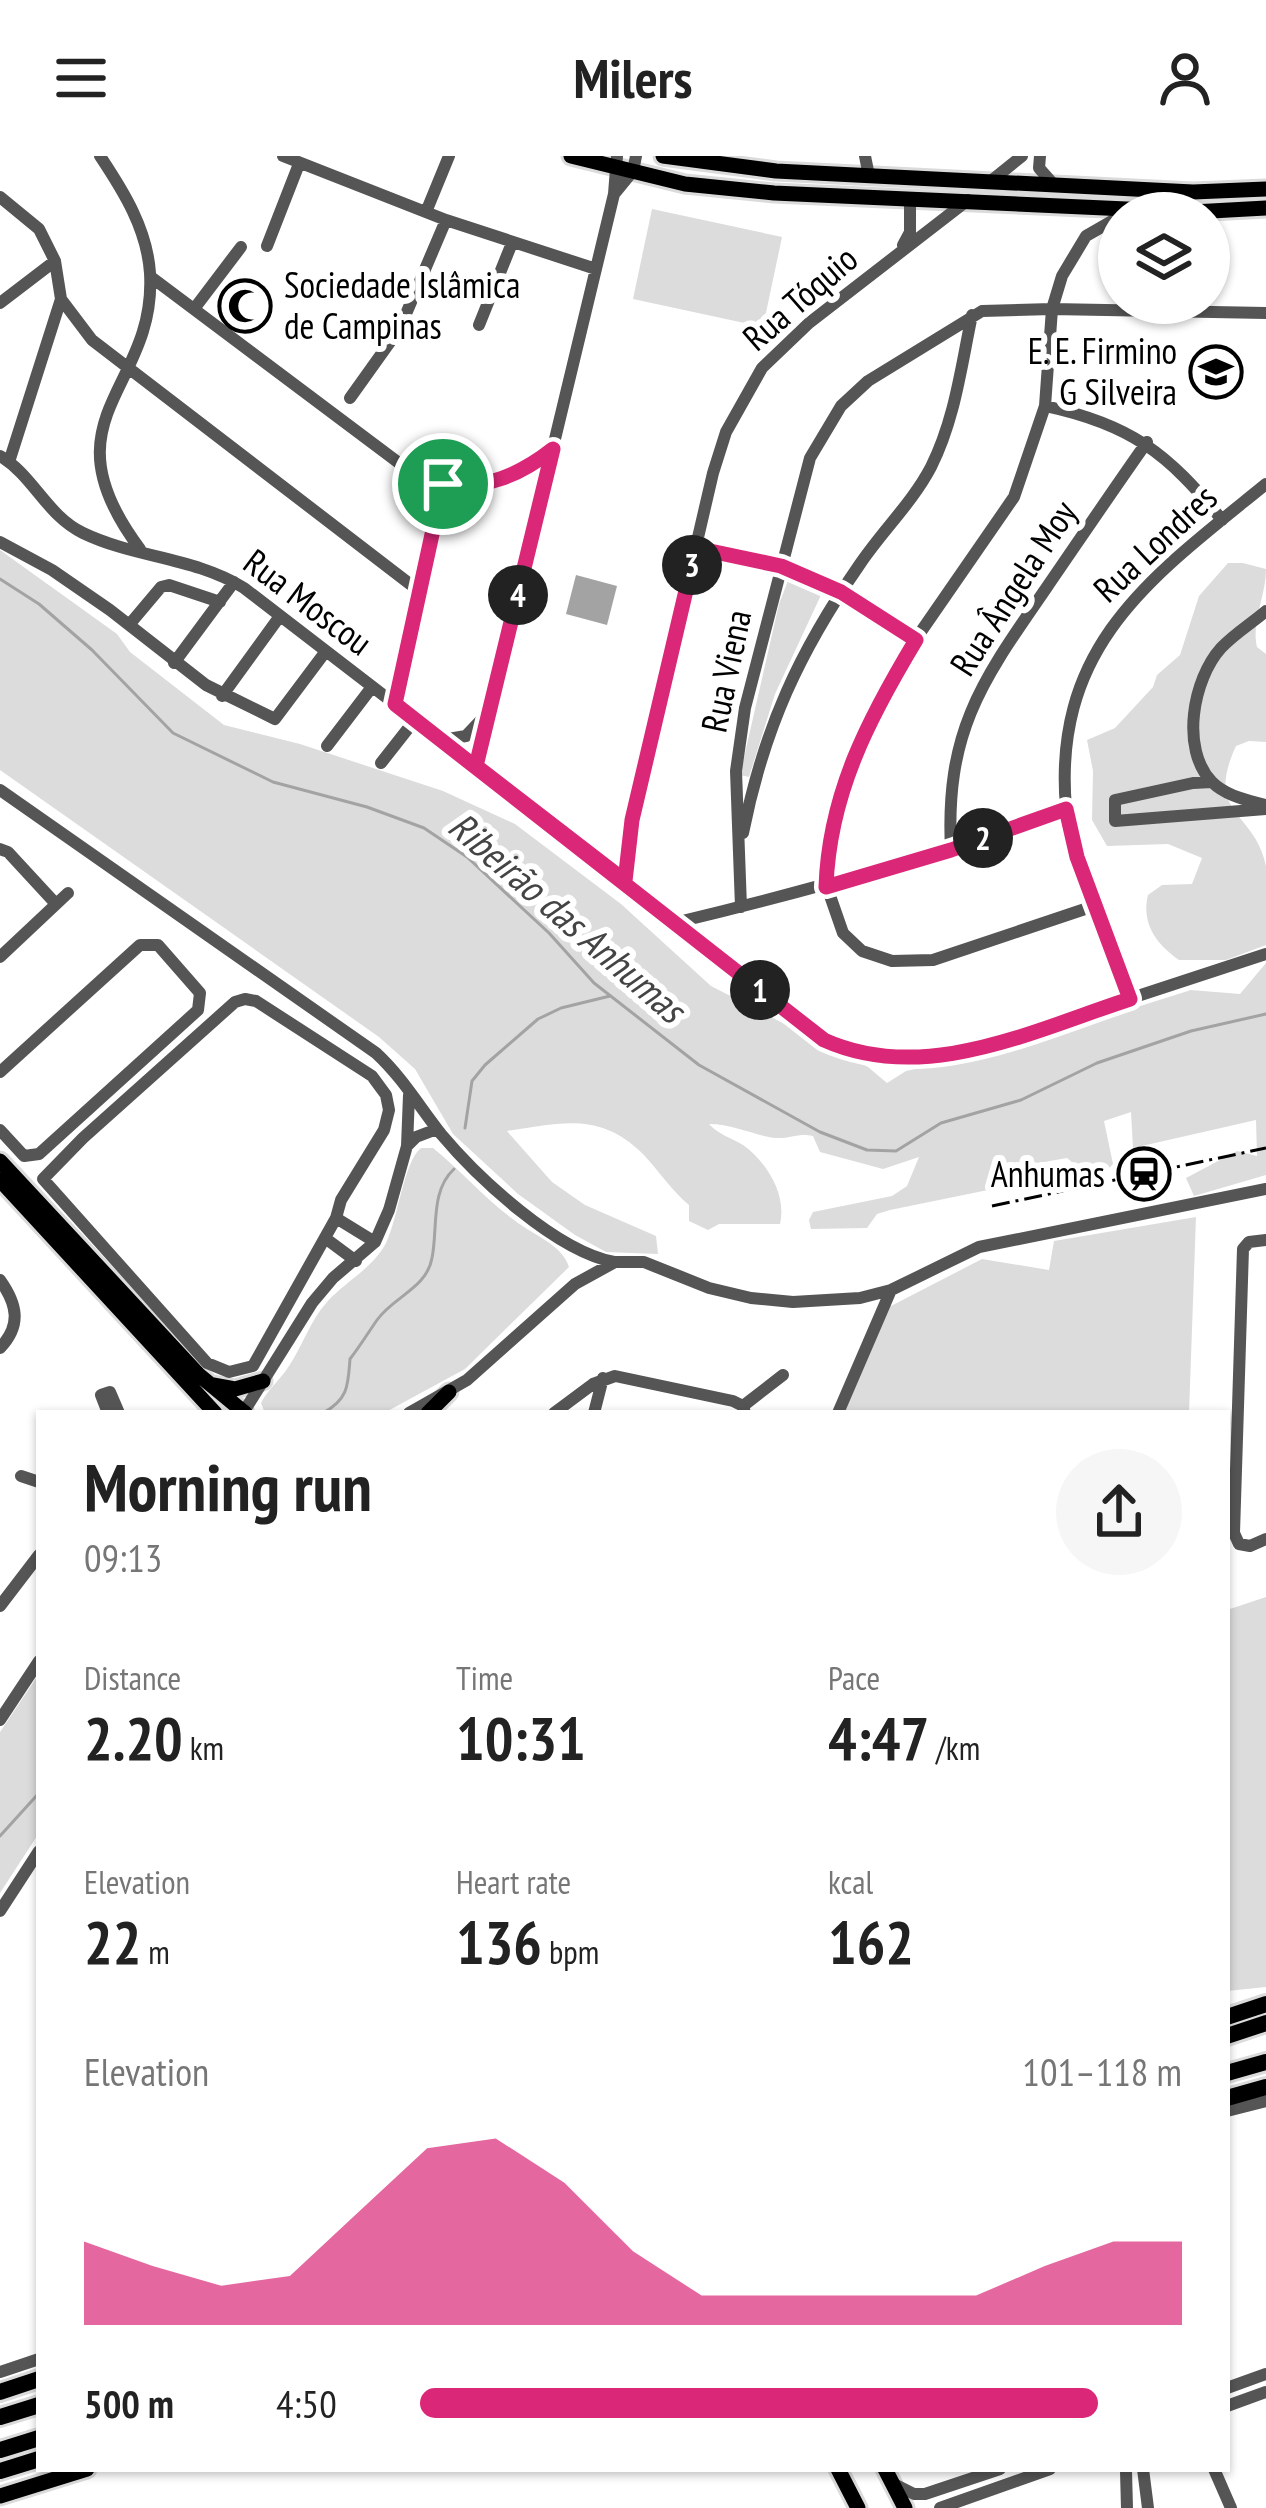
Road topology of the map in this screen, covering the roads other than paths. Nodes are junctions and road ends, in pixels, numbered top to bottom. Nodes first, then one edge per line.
1 (100, 156) edge
2 (283, 156) edge
3 (449, 156) edge
4 (571, 156) edge
5 (663, 156) edge
6 (865, 156) edge
7 (1022, 156) edge
8 (1040, 156) edge
9 (616, 162) edge
10 (299, 164) junction
11 (634, 164) edge
12 (869, 176) junction
13 (995, 182) junction
14 (1054, 185) junction
15 (1266, 188) edge
16 (614, 194) junction
17 (0, 197) edge
18 (910, 198) junction
19 (968, 200) junction
20 (1077, 206) junction
21 (1266, 208) edge
22 (1098, 209) edge
23 (1230, 209) edge
24 (425, 212) junction
25 (446, 220) junction
26 (1098, 229) edge
27 (1086, 236) junction
28 (512, 243) junction
29 (267, 246) dead end
30 (242, 247) dead end
31 (900, 252) junction
32 (55, 261) junction
33 (596, 269) junction
34 (151, 277) junction
35 (61, 299) junction
36 (0, 303) edge
37 (1052, 308) junction
38 (194, 309) junction
39 (1266, 314) edge
40 (972, 315) junction
41 (479, 325) dead end
42 (127, 368) junction
43 (350, 398) dead end
44 (1045, 406) junction
45 (1147, 442) junction
46 (553, 449) junction
47 (3, 455) edge
48 (443, 484) junction
49 (1266, 484) edge
50 (1222, 520) junction
51 (0, 542) edge
52 (696, 548) junction
53 (142, 550) junction
54 (781, 566) junction
55 (235, 583) junction
56 (419, 591) junction
57 (841, 592) junction
58 (220, 602) junction
59 (1266, 611) edge
60 (280, 616) junction
61 (129, 626) junction
62 (916, 640) junction
63 (326, 651) junction
64 (174, 663) junction
65 (372, 687) junction
66 (222, 696) junction
67 (395, 704) junction
68 (491, 705) junction
69 (414, 721) junction
70 (440, 740) junction
71 (327, 746) dead end
72 (381, 763) dead end
73 (476, 766) junction
74 (1212, 782) junction
75 (736, 783) junction
76 (752, 785) junction
77 (0, 790) edge
78 (742, 805) junction
79 (1266, 807) edge
80 (1066, 809) junction
81 (0, 849) edge
82 (951, 850) junction
83 (625, 881) junction
84 (826, 887) junction
85 (68, 892) dead end
86 (56, 904) junction
87 (1094, 906) junction
88 (741, 907) junction
89 (674, 922) junction
90 (1266, 954) edge
91 (0, 957) edge
92 (1130, 999) junction
93 (0, 1072) edge
94 (408, 1088) junction
95 (437, 1129) junction
96 (0, 1130) edge
97 (406, 1146) junction
98 (0, 1161) edge
99 (43, 1179) junction
100 (0, 1180) edge
101 (1266, 1190) edge
102 (29, 1193) junction
103 (337, 1218) junction
104 (325, 1238) junction
105 (1266, 1240) edge
106 (375, 1242) junction
107 (571, 1246) junction
108 (356, 1262) junction
109 (615, 1262) junction
110 (0, 1280) edge
111 (575, 1284) junction
112 (890, 1290) junction
113 (0, 1348) edge
114 (783, 1375) dead end
115 (604, 1378) junction
116 (262, 1381) junction
117 (210, 1384) junction
118 (449, 1392) junction
119 (106, 1410) edge
120 (118, 1410) edge
121 (211, 1410) edge
122 (240, 1410) edge
123 (246, 1410) edge
124 (415, 1410) edge
125 (431, 1410) edge
126 (558, 1410) edge
127 (595, 1410) edge
128 (744, 1410) edge
129 (839, 1410) edge
130 (21, 1477) dead end
131 (36, 1481) edge
132 (1266, 1539) edge
133 (36, 1560) edge
134 (0, 1606) edge
135 (36, 1666) edge
136 (0, 1720) edge
137 (36, 1856) edge
138 (0, 1911) edge
139 (1266, 2003) edge
140 (1230, 2004) edge
141 (1230, 2016) edge
142 (1266, 2024) edge
143 (1230, 2035) edge
144 (1266, 2062) edge
145 (1230, 2072) edge
146 (1266, 2087) edge
147 (1230, 2097) edge
148 (1266, 2101) edge
149 (1230, 2110) edge
150 (36, 2362) edge
151 (1266, 2374) edge
152 (36, 2379) edge
153 (2, 2385) edge
154 (1230, 2387) edge
155 (1266, 2392) edge
156 (1230, 2404) edge
157 (36, 2406) edge
158 (0, 2417) edge
159 (36, 2439) edge
160 (0, 2450) edge
161 (36, 2460) edge
162 (0, 2471) edge
163 (76, 2472) edge
164 (840, 2472) edge
165 (993, 2472) edge
166 (1041, 2472) edge
167 (1135, 2472) edge
168 (1136, 2472) edge
169 (1215, 2472) edge
170 (889, 2476) edge
171 (0, 2496) edge
172 (927, 2501) edge
173 (903, 2507) edge
174 (1148, 2507) edge
175 (858, 2508) edge
176 (940, 2508) edge
177 (1129, 2508) edge
178 (1231, 2508) edge

1 - 34 street
2 - 10 street
3 - 24 street
4 - 9 main road
5 - 12 main road
6 - 12 street
7 - 13 street
8 - 14 street
9 - 11 main road
9 - 16 street
10 - 24 street
10 - 29 street
11 - 16 street
11 - 18 main road
12 - 13 main road
13 - 14 main road
14 - 15 main road
16 - 33 street
17 - 32 street
18 - 19 main road
18 - 31 street, Rua Tóquio
19 - 20 main road
19 - 31 street, Rua Tóquio
20 - 22 main road
20 - 27 street
21 - 23 main road
24 - 25 street
25 - 28 street
25 - 43 street
26 - 27 street
27 - 37 street
28 - 33 street
28 - 41 street
30 - 38 street
31 - 52 street, Rua Tóquio
32 - 35 street
32 - 36 street
33 - 46 street
34 - 38 street
34 - 42 street
35 - 42 street
35 - 47 street
37 - 39 street
37 - 40 street
37 - 44 street
38 - 48 street
40 - 54 street, Rua Viena
40 - 57 street
42 - 53 street
42 - 56 street
44 - 45 street
44 - 62 street
45 - 50 street
45 - 82 street, Rua Ângela Moy
46 - 48 street
46 - 68 street
47 - 53 street, Rua Moscou
48 - 56 street
49 - 50 street, Rua Londres
50 - 80 street, Rua Londres
51 - 61 street
52 - 54 street
52 - 83 street, Rua Tóquio
53 - 55 street, Rua Moscou
54 - 57 street
54 - 75 street, Rua Viena
55 - 58 street
55 - 60 street, Rua Moscou
56 - 67 street
57 - 62 street
57 - 76 street
58 - 61 street
58 - 64 street
59 - 74 street
60 - 63 street, Rua Moscou
60 - 66 street
61 - 64 street
62 - 84 street
63 - 65 street, Rua Moscou
63 - 66 street
64 - 66 street
65 - 67 street, Rua Moscou
65 - 71 street
67 - 69 street, Rua Moscou
68 - 70 street
68 - 73 street
69 - 70 street, Rua Moscou
69 - 72 street
70 - 73 street, Rua Moscou
73 - 83 street, Rua Moscou
74 - 79 street
74 - 79 street
75 - 76 street
75 - 78 street, Rua Viena
76 - 78 street
77 - 94 street
78 - 88 street, Rua Viena
80 - 82 street
80 - 87 street, Rua Londres
81 - 86 street
82 - 84 street
83 - 89 street, Rua Moscou
84 - 87 street
84 - 88 street
85 - 86 street
86 - 91 street
87 - 92 street, Rua Londres
88 - 89 street
89 - 92 street, Rua Moscou
90 - 92 street, Rua Moscou
93 - 96 street
94 - 95 street
94 - 97 street
95 - 97 street
95 - 107 street
97 - 106 street
98 - 102 main road
99 - 102 street
99 - 103 street
99 - 104 street
100 - 121 main road
101 - 112 street
102 - 117 main road
103 - 104 street
103 - 106 street
104 - 108 street
105 - 132 street
106 - 108 street
107 - 109 street
107 - 111 street
108 - 116 street
109 - 111 street
109 - 112 street
110 - 113 street
111 - 118 street
112 - 129 street
114 - 128 street
115 - 126 street
115 - 127 street
115 - 128 street
116 - 117 main road
116 - 123 street
117 - 122 main road
118 - 124 street
118 - 125 main road
119 - 120 street
130 - 131 street
133 - 134 street
135 - 136 street
137 - 138 street
139 - 140 highway
139 - 141 highway
142 - 143 highway
144 - 145 highway
146 - 147 highway
148 - 149 street
150 - 153 street
151 - 154 street
152 - 153 highway
155 - 156 street
157 - 158 highway
159 - 160 highway
161 - 162 highway
163 - 171 main road
164 - 175 main road
165 - 172 street
166 - 176 street
167 - 177 street
168 - 174 street
169 - 178 street
170 - 172 street
170 - 173 main road
174 - 177 street

